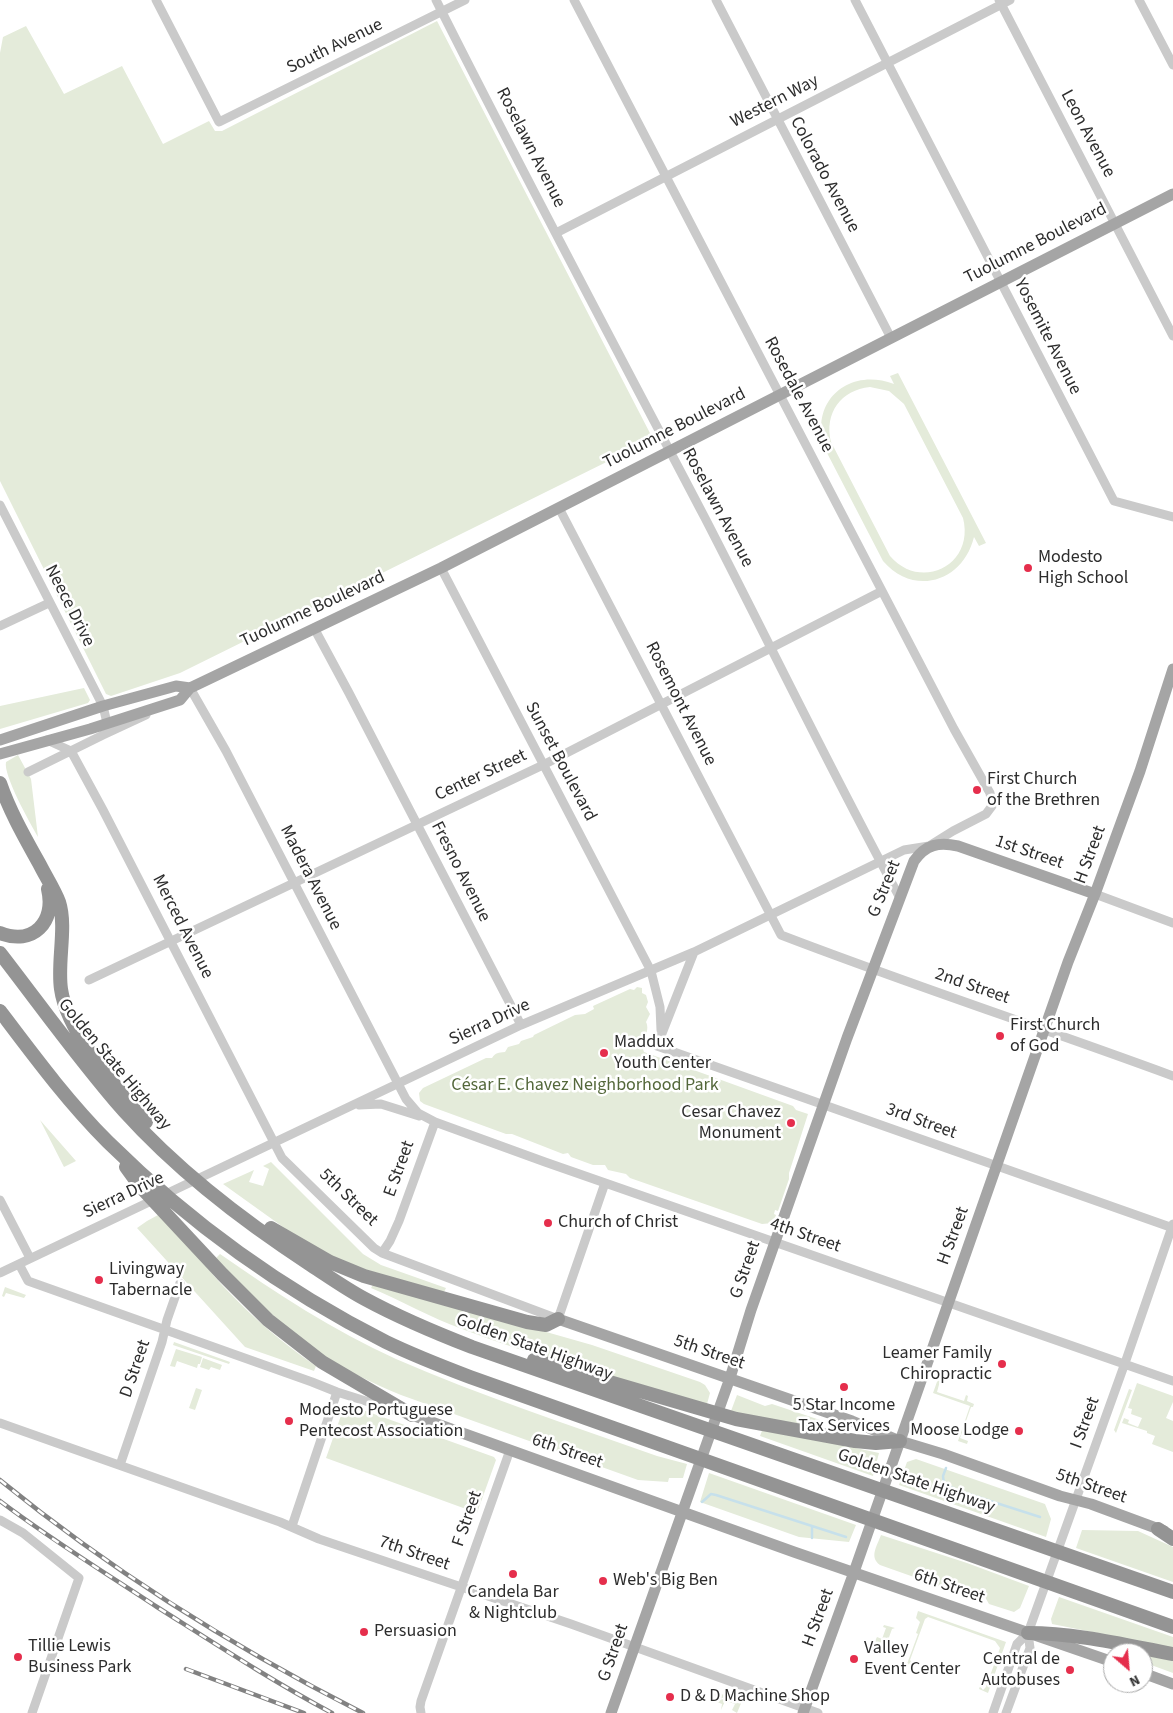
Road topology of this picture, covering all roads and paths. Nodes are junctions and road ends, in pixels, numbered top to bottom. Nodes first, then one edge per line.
1 (156, 0) edge
2 (436, 0) edge
3 (465, 0) edge
4 (574, 0) edge
5 (716, 0) edge
6 (855, 0) edge
7 (1010, 0) edge
8 (1139, 0) edge
9 (1000, 2) edge
10 (442, 12) junction
11 (888, 63) junction
12 (1173, 65) edge
13 (777, 120) junction
14 (666, 177) junction
15 (1173, 194) edge
16 (1116, 224) junction
17 (556, 233) junction
18 (1000, 282) junction
19 (1173, 336) edge
20 (891, 338) junction
21 (780, 395) junction
22 (669, 452) junction
23 (0, 505) edge
24 (559, 508) junction
25 (1173, 518) edge
26 (441, 568) junction
27 (882, 591) junction
28 (49, 603) junction
29 (0, 626) edge
30 (314, 628) junction
31 (770, 648) junction
32 (1173, 669) edge
33 (190, 688) junction
34 (170, 703) junction
35 (661, 703) junction
36 (103, 706) junction
37 (107, 723) junction
38 (103, 735) junction
39 (0, 740) edge
40 (47, 740) junction
41 (71, 751) junction
42 (0, 754) edge
43 (543, 765) junction
44 (28, 772) dead end
45 (0, 783) edge
46 (992, 806) joint
47 (417, 824) junction
48 (929, 846) junction
49 (880, 861) junction
50 (44, 874) junction
51 (294, 883) junction
52 (1095, 894) junction
53 (900, 898) junction
54 (770, 915) junction
55 (1173, 923) edge
56 (0, 934) edge
57 (171, 942) junction
58 (694, 952) junction
59 (0, 953) edge
60 (872, 970) junction
61 (651, 971) junction
62 (89, 980) dead end
63 (0, 1011) edge
64 (0, 1025) edge
65 (521, 1025) junction
66 (1046, 1029) junction
67 (661, 1036) junction
68 (47, 1074) junction
69 (1173, 1076) edge
70 (399, 1084) junction
71 (823, 1104) junction
72 (350, 1107) junction
73 (431, 1120) junction
74 (107, 1141) junction
75 (274, 1142) junction
76 (997, 1166) junction
77 (188, 1174) junction
78 (605, 1183) junction
79 (212, 1194) junction
80 (0, 1200) edge
81 (1172, 1226) edge
82 (774, 1242) junction
83 (382, 1253) junction
84 (30, 1258) junction
85 (19, 1264) junction
86 (0, 1273) edge
87 (180, 1284) dead end
88 (949, 1302) junction
89 (558, 1319) junction
90 (165, 1329) junction
91 (472, 1347) junction
92 (1125, 1363) junction
93 (730, 1378) junction
94 (1173, 1381) edge
95 (337, 1392) junction
96 (412, 1415) junction
97 (0, 1423) edge
98 (900, 1441) junction
99 (510, 1450) junction
100 (120, 1465) junction
101 (1076, 1500) junction
102 (682, 1511) junction
103 (0, 1520) edge
104 (292, 1526) junction
105 (1158, 1529) junction
106 (1173, 1534) edge
107 (1173, 1539) edge
108 (854, 1572) junction
109 (461, 1588) junction
110 (1173, 1592) edge
111 (1173, 1627) edge
112 (1028, 1633) junction
113 (634, 1648) junction
114 (1173, 1654) edge
115 (1103, 1659) edge
116 (1153, 1677) edge
117 (1173, 1684) edge
118 (804, 1710) edge
119 (32, 1713) edge
120 (421, 1713) edge
121 (611, 1713) edge
122 (818, 1713) edge
123 (993, 1713) edge
124 (1006, 1713) edge

1 - 10 street, South Avenue
2 - 10 street, Roselawn Avenue
3 - 10 street, South Avenue
4 - 14 street, Rosedale Avenue
5 - 13 street, Colorado Avenue
6 - 11 street, Yosemite Avenue
7 - 9 street, Western Way
8 - 12 street
9 - 11 street, Western Way
9 - 16 street, Leon Avenue
10 - 17 street, Roselawn Avenue
11 - 13 street, Western Way
11 - 18 street, Yosemite Avenue
13 - 14 street, Western Way
13 - 20 street, Colorado Avenue
14 - 17 street, Western Way
14 - 21 street, Rosedale Avenue
15 - 16 main road, Tuolumne Boulevard
16 - 18 main road, Tuolumne Boulevard
16 - 19 street, Leon Avenue
17 - 22 street, Roselawn Avenue
18 - 20 main road, Tuolumne Boulevard
18 - 25 street, Yosemite Avenue
20 - 21 main road, Tuolumne Boulevard
21 - 22 main road, Tuolumne Boulevard
21 - 27 street, Rosedale Avenue
22 - 24 main road, Tuolumne Boulevard
22 - 31 street, Roselawn Avenue
23 - 28 street, Neece Drive
24 - 26 main road, Tuolumne Boulevard
24 - 35 street, Rosemont Avenue
26 - 30 main road, Tuolumne Boulevard
26 - 43 street, Sunset Boulevard
27 - 31 street, Center Street
27 - 46 street, Rosedale Avenue
28 - 29 street
28 - 36 street, Neece Drive
30 - 33 main road, Tuolumne Boulevard
30 - 47 street, Fresno Avenue
31 - 35 street, Center Street
31 - 49 street, Roselawn Avenue
32 - 52 main road, H Street
33 - 34 main road, Tuolumne Boulevard
33 - 36 main road, Tuolumne Boulevard
33 - 51 street, Madera Avenue
34 - 37 main road, Tuolumne Boulevard
34 - 38 street, Tuolumne Boulevard
35 - 43 street, Center Street
35 - 54 street, Rosemont Avenue
36 - 37 street, Neece Drive
36 - 39 main road, Tuolumne Boulevard
37 - 38 street
37 - 40 main road, Tuolumne Boulevard
38 - 41 street, Tuolumne Boulevard
40 - 41 street
40 - 42 main road, Tuolumne Boulevard
41 - 44 street, Tuolumne Boulevard
41 - 57 street, Merced Avenue
43 - 47 street, Center Street
43 - 61 street, Sunset Boulevard
45 - 50 highway
46 - 48 street, Sierra Drive
47 - 51 street, Center Street
47 - 65 street, Fresno Avenue
48 - 49 street, Sierra Drive
48 - 52 main road, 1st Street
48 - 53 main road, G Street
49 - 53 street, Roselawn Avenue
49 - 54 street, Sierra Drive
50 - 56 highway
50 - 77 highway
51 - 57 street, Center Street
51 - 70 street, Madera Avenue
52 - 55 street, 1st Street
52 - 66 main road, H Street
53 - 60 main road, G Street
54 - 58 street, Sierra Drive
54 - 60 street, 2nd Street
57 - 62 street, Center Street
57 - 75 street, Merced Avenue
58 - 61 street, Sierra Drive
58 - 67 street
59 - 77 highway, Golden State Highway
60 - 66 street, 2nd Street
60 - 71 main road, G Street
61 - 65 street, Sierra Drive
61 - 67 street
63 - 68 highway
64 - 68 highway
65 - 70 street, Sierra Drive
66 - 69 street, 2nd Street
66 - 76 main road, H Street
67 - 71 street, 3rd Street
68 - 74 highway
70 - 72 street, Sierra Drive
70 - 73 street, 4th Street
71 - 76 street, 3rd Street
71 - 82 main road, G Street
72 - 73 street, 4th Street
72 - 75 street, Sierra Drive
73 - 78 street, 4th Street
73 - 83 street, E Street
74 - 96 highway
74 - 111 highway
75 - 83 street, 5th Street
75 - 84 street, Sierra Drive
76 - 81 street, 3rd Street
76 - 88 main road, H Street
77 - 79 highway, Golden State Highway
78 - 82 street, 4th Street
78 - 89 street
79 - 89 highway
79 - 91 highway, Golden State Highway
80 - 84 street
81 - 92 street, I Street
82 - 88 street, 4th Street
82 - 93 main road, G Street
83 - 89 street, 5th Street
84 - 85 street, Sierra Drive
85 - 86 street, Sierra Drive
85 - 90 street, 6th Street
87 - 90 street, D Street
88 - 92 street, 4th Street
88 - 98 main road, H Street
89 - 93 main road, 5th Street
90 - 95 street, 6th Street
90 - 100 street, D Street
91 - 98 highway
91 - 110 highway, Golden State Highway
92 - 94 street, 4th Street
92 - 101 street, I Street
93 - 98 main road, 5th Street
93 - 102 main road, G Street
95 - 96 street, 6th Street
95 - 104 street
96 - 99 main road, 6th Street
97 - 100 street, 7th Street
98 - 101 main road, 5th Street
98 - 108 main road, H Street
99 - 102 main road, 6th Street
99 - 109 street, F Street
100 - 104 street, 7th Street
101 - 105 main road, 5th Street
101 - 112 street, I Street
102 - 108 main road, 6th Street
102 - 113 main road, G Street
103 - 119 street
104 - 109 street, 7th Street
105 - 106 main road, 5th Street
105 - 107 highway
108 - 112 main road, 6th Street
108 - 118 main road, H Street
109 - 113 street, 7th Street
109 - 120 street, F Street
112 - 114 highway
112 - 115 main road, 6th Street
112 - 123 street, I Street
112 - 124 street, I Street
113 - 118 street, 7th Street
113 - 121 main road, G Street
116 - 117 main road
118 - 122 street, 7th Street

